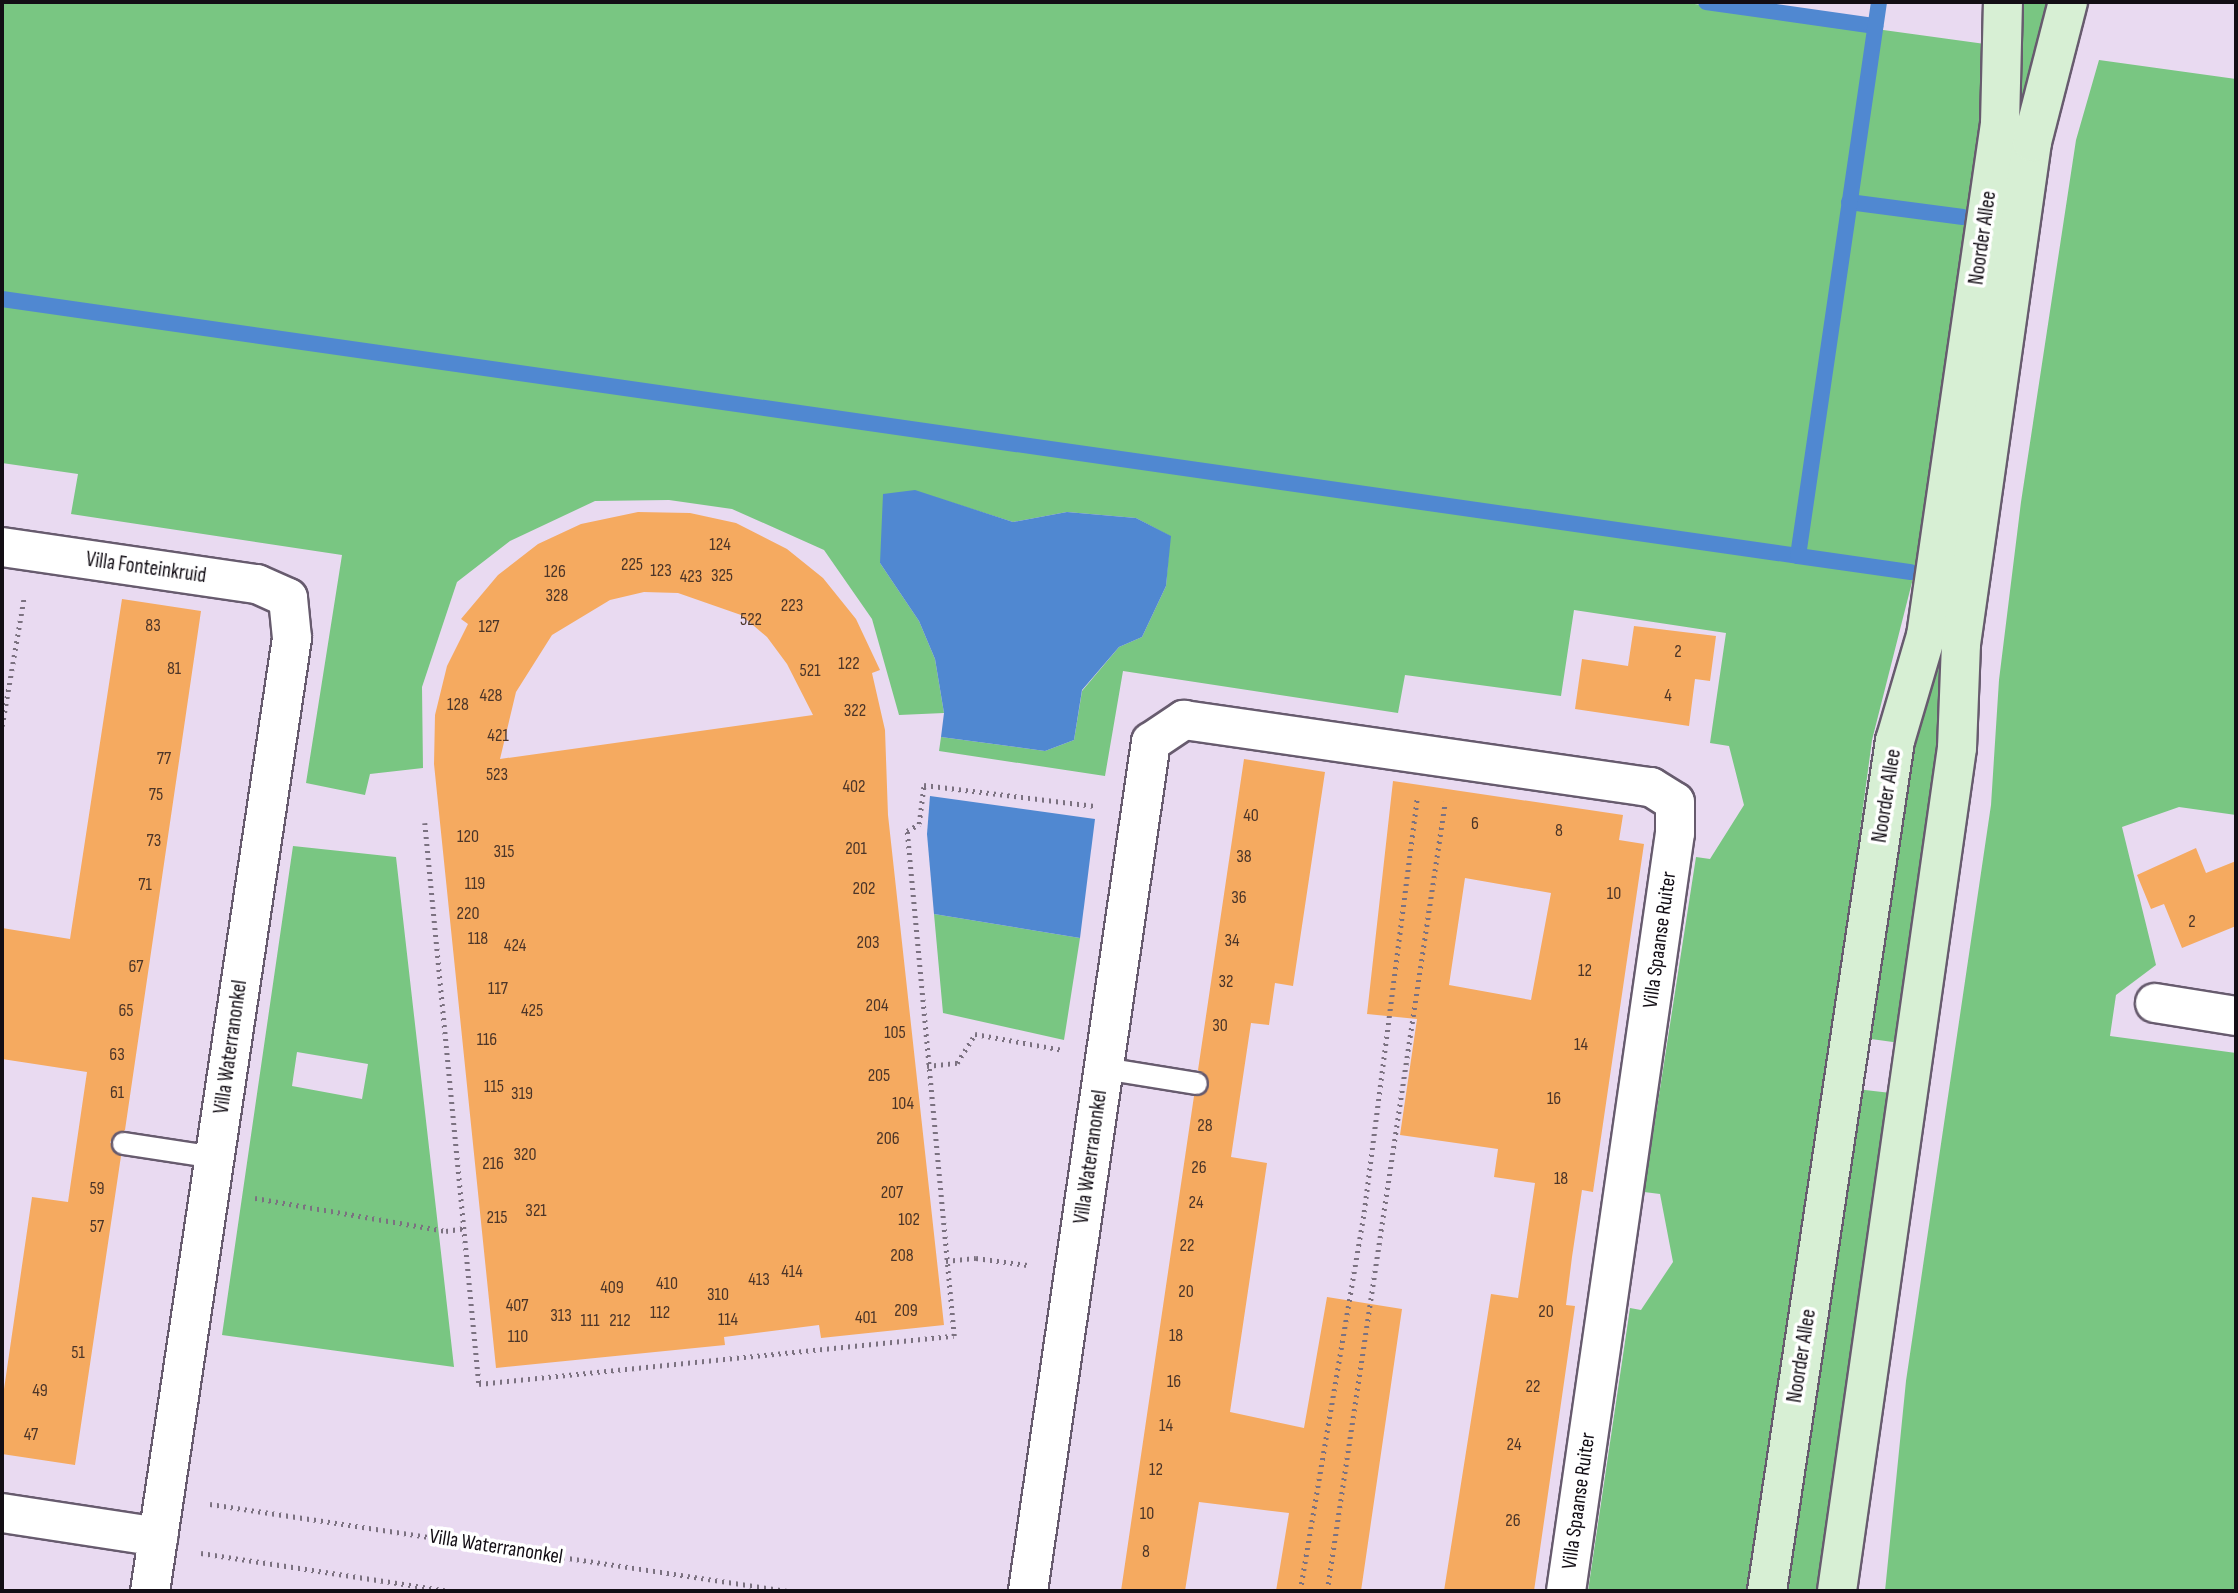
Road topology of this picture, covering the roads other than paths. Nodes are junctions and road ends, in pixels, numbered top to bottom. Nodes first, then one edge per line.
1 (2003, 2) edge
2 (2067, 2) edge
3 (17, 549) edge
4 (288, 598) joint
5 (1166, 729) joint
6 (2155, 1003) dead end
7 (2236, 1016) edge
8 (1104, 1063) junction
9 (1196, 1083) dead end
10 (123, 1143) dead end
11 (212, 1174) junction
12 (2, 1513) edge
13 (158, 1537) junction
14 (150, 1591) edge
15 (1028, 1591) edge
16 (1566, 1591) edge
17 (1767, 1591) edge
18 (1837, 1591) edge

1 - 17 street, Noorder Allee
2 - 18 street, Noorder Allee
3 - 4 street, Villa Fonteinkruid
4 - 11 street, Villa Waterranonkel
5 - 8 street, Villa Waterranonkel
5 - 16 street, Villa Spaanse Ruiter
6 - 7 street
8 - 9 lane
8 - 15 street, Villa Waterranonkel
10 - 11 lane
11 - 13 street, Villa Waterranonkel
12 - 13 street
13 - 14 street, Villa Waterranonkel

